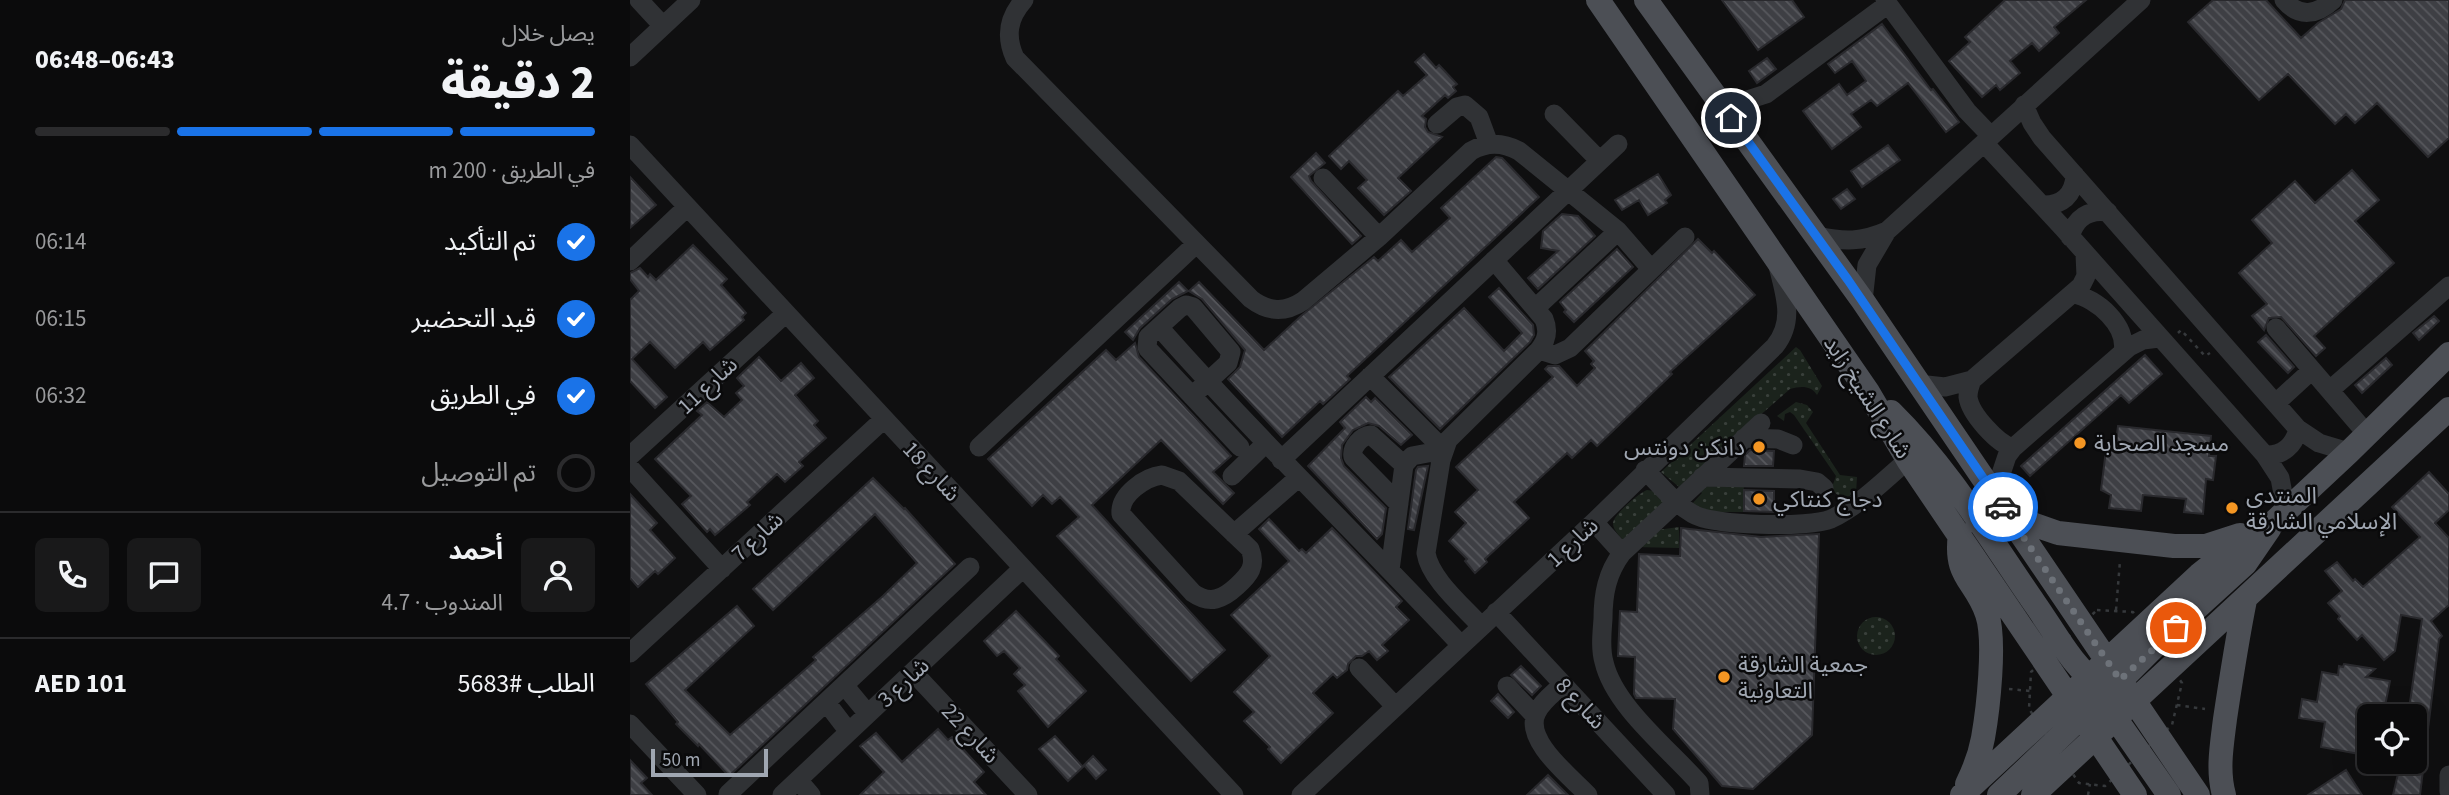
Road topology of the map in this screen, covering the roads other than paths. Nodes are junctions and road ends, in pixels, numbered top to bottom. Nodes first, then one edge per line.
1 (639, 0) edge
2 (691, 0) edge
3 (1024, 0) edge
4 (1598, 0) edge
5 (1646, 0) edge
6 (2141, 0) edge
7 (2284, 0) edge
8 (2333, 0) edge
9 (1886, 2) edge
10 (663, 26) junction
11 (630, 57) edge
12 (1717, 99) junction
13 (2024, 105) junction
14 (1554, 114) dead end
15 (1437, 124) dead end
16 (1988, 139) junction
17 (1489, 144) junction
18 (1618, 144) dead end
19 (630, 145) edge
20 (1599, 160) junction
21 (2075, 175) junction
22 (1323, 178) dead end
23 (1567, 190) junction
24 (2042, 205) junction
25 (686, 208) junction
26 (2108, 212) junction
27 (1618, 231) junction
28 (1887, 231) junction
29 (1818, 236) junction
30 (1379, 237) junction
31 (1685, 237) dead end
32 (2070, 237) junction
33 (1196, 244) junction
34 (2085, 254) junction
35 (1494, 260) junction
36 (630, 261) edge
37 (1777, 261) junction
38 (1651, 269) junction
39 (2449, 286) edge
40 (2073, 294) junction
41 (1863, 301) junction
42 (1542, 302) dead end
43 (785, 314) junction
44 (1159, 327) junction
45 (2276, 328) dead end
46 (2162, 341) junction
47 (1539, 350) junction
48 (2123, 352) junction
49 (2449, 354) edge
50 (2312, 370) junction
51 (1370, 376) junction
52 (1972, 380) junction
53 (1208, 382) junction
54 (1918, 384) junction
55 (2330, 390) junction
56 (1868, 392) junction
57 (1192, 396) junction
58 (2277, 402) junction
59 (2449, 409) edge
60 (884, 419) junction
61 (1761, 423) dead end
62 (2298, 429) junction
63 (2367, 434) junction
64 (1744, 438) junction
65 (1265, 444) junction
66 (1793, 445) dead end
67 (979, 447) dead end
68 (1240, 447) dead end
69 (2013, 449) junction
70 (1444, 450) junction
71 (2349, 452) junction
72 (630, 456) edge
73 (2265, 456) junction
74 (1281, 460) junction
75 (1908, 460) junction
76 (1404, 465) junction
77 (630, 468) edge
78 (1645, 470) junction
79 (1232, 476) dead end
80 (1702, 477) junction
81 (1298, 478) junction
82 (1824, 488) dead end
83 (1994, 495) junction
84 (1676, 501) junction
85 (1399, 504) junction
86 (2009, 516) junction
87 (2280, 516) junction
88 (1657, 520) junction
89 (1707, 520) junction
90 (1594, 522) junction
91 (1234, 534) junction
92 (1960, 534) junction
93 (1622, 554) junction
94 (1427, 561) junction
95 (970, 567) dead end
96 (1023, 568) junction
97 (722, 569) junction
98 (1396, 577) junction
99 (2245, 600) junction
100 (1496, 612) junction
101 (1481, 626) junction
102 (1461, 645) junction
103 (630, 653) edge
104 (1359, 668) dead end
105 (914, 672) junction
106 (1563, 684) junction
107 (844, 685) junction
108 (1507, 686) dead end
109 (2098, 689) junction
110 (826, 702) junction
111 (2135, 702) junction
112 (1395, 706) junction
113 (868, 714) junction
114 (1535, 716) junction
115 (630, 724) edge
116 (849, 732) junction
117 (2132, 742) junction
118 (2102, 746) junction
119 (2449, 775) edge
120 (798, 780) junction
121 (2449, 791) edge
122 (1656, 792) edge
123 (728, 794) edge
124 (697, 795) edge
125 (782, 795) edge
126 (811, 795) edge
127 (1028, 795) edge
128 (1234, 795) edge
129 (1301, 795) edge
130 (1588, 795) edge
131 (1700, 795) edge
132 (1961, 795) edge
133 (1999, 795) edge
134 (2034, 795) edge
135 (2135, 795) edge
136 (2169, 795) edge
137 (2198, 795) edge
138 (2224, 795) edge

1 - 10 street
2 - 10 street
3 - 33 street
4 - 37 main road, شارع الشيخ زايد
5 - 12 main road, شارع الشيخ زايد
6 - 13 street
7 - 8 street
9 - 12 street
9 - 16 street
10 - 11 street
12 - 29 main road, شارع الشيخ زايد
13 - 16 street
13 - 21 street
14 - 20 street
15 - 17 street
16 - 24 street
16 - 28 street
17 - 23 street
17 - 30 street
18 - 20 street
19 - 25 street, شارع 18
20 - 23 street
21 - 24 street
21 - 26 street
22 - 30 street
23 - 27 street
23 - 35 street
24 - 32 street
25 - 36 street
25 - 43 street, شارع 18
26 - 32 street
26 - 58 street
27 - 38 street
27 - 42 street
28 - 29 street
28 - 41 street
29 - 41 main road, شارع الشيخ زايد
30 - 33 street
31 - 38 street
32 - 34 street
33 - 67 street
34 - 40 street
34 - 46 street
35 - 47 street
35 - 51 street
37 - 56 main road, شارع الشيخ زايد
37 - 78 street, شارع 1
38 - 47 street
39 - 55 street
40 - 48 street
40 - 52 street
41 - 54 main road, شارع الشيخ زايد
43 - 60 street, شارع 18
43 - 72 street, شارع 11
44 - 53 street
44 - 53 street
44 - 57 street
45 - 50 street
46 - 48 street
46 - 73 street
47 - 70 street
48 - 69 street
49 - 63 main road
50 - 55 street
50 - 58 street
51 - 70 street
51 - 74 street
52 - 54 street
52 - 69 street
53 - 57 street
53 - 65 street
54 - 83 main road, شارع الشيخ زايد
55 - 63 street
56 - 75 main road, شارع الشيخ زايد
56 - 109 main road
57 - 68 street
58 - 62 street
59 - 99 main road
60 - 96 street, شارع 18
60 - 97 street, شارع 7
61 - 64 street
62 - 71 street
62 - 73 street
63 - 71 main road
64 - 66 street
64 - 80 street
65 - 74 street
65 - 79 street
69 - 83 street
70 - 76 street
70 - 94 street
71 - 87 main road
73 - 87 street
74 - 81 street
75 - 89 street
75 - 92 main road, شارع الشيخ زايد
76 - 85 street
76 - 85 street
77 - 97 street
78 - 84 street
78 - 90 street, شارع 1
80 - 82 street
80 - 84 street
81 - 91 street
81 - 98 street
83 - 86 main road, شارع الشيخ زايد
84 - 88 street
84 - 89 street
85 - 98 street
86 - 87 main road
86 - 109 main road, شارع الشيخ زايد
87 - 109 main road
88 - 89 street
88 - 93 street
90 - 93 street
90 - 100 street, شارع 1
91 - 91 street
92 - 109 main road, شارع الشيخ زايد
92 - 132 main road
93 - 131 street
94 - 98 street
94 - 101 street
95 - 107 street
96 - 105 street, شارع 3
96 - 128 street, شارع 18
97 - 103 street, شارع 7
98 - 102 street
99 - 111 main road
99 - 138 main road
100 - 101 street, شارع 1
100 - 106 street, شارع 8
101 - 102 street, شارع 1
102 - 112 street, شارع 1
104 - 112 street
105 - 113 street, شارع 3
105 - 127 street, شارع 22
106 - 114 street
106 - 122 street, شارع 8
107 - 110 street
107 - 113 street
108 - 114 street
109 - 111 main road
109 - 117 main road
109 - 118 main road
109 - 132 main road
109 - 133 main road
110 - 116 street
110 - 123 street
111 - 137 main road
112 - 129 street, شارع 1
113 - 116 street, شارع 3
114 - 130 street
115 - 124 street
116 - 120 street, شارع 3
117 - 118 main road
117 - 136 main road
118 - 134 main road
118 - 135 main road
119 - 121 street
120 - 125 street, شارع 3
120 - 126 street

